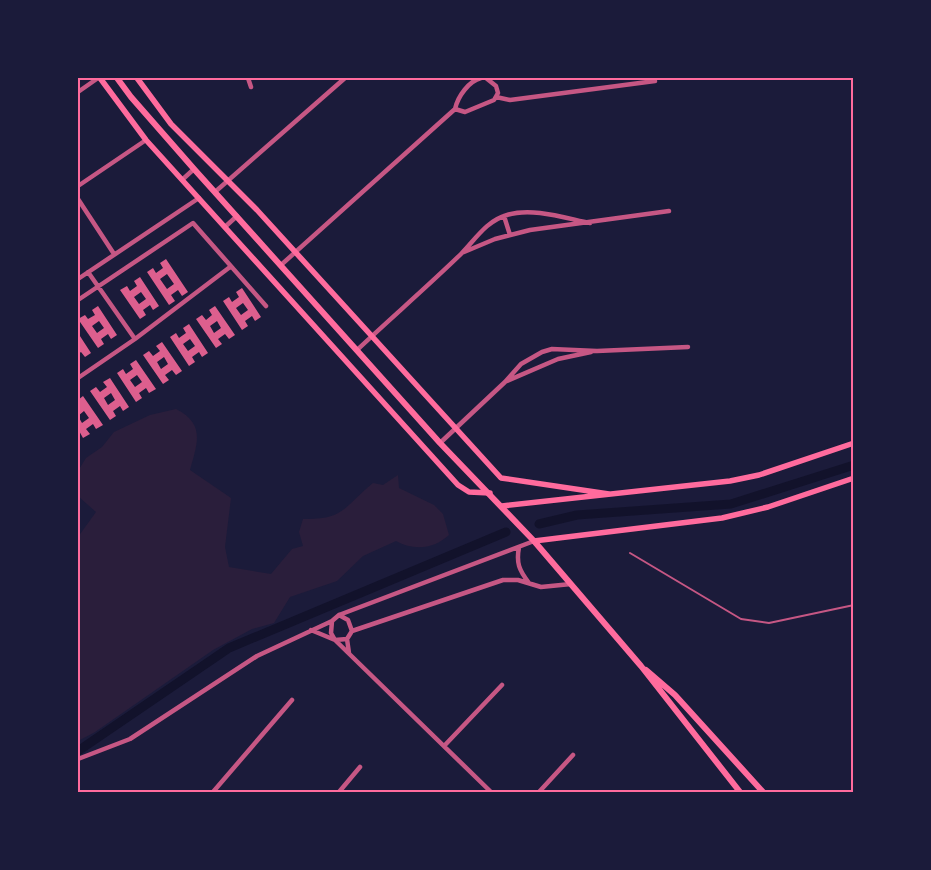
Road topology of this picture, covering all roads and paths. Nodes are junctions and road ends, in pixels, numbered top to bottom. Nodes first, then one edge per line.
1 (99, 78) edge
2 (117, 78) edge
3 (137, 78) edge
4 (248, 78) edge
5 (345, 78) edge
6 (482, 78) edge
7 (486, 78) edge
8 (493, 79) edge
9 (656, 81) dead end
10 (251, 87) dead end
11 (78, 92) edge
12 (496, 97) junction
13 (455, 108) junction
14 (146, 140) junction
15 (194, 169) junction
16 (183, 179) junction
17 (228, 181) junction
18 (78, 186) edge
19 (215, 192) junction
20 (199, 198) junction
21 (78, 199) edge
22 (669, 211) dead end
23 (237, 216) junction
24 (504, 216) junction
25 (590, 223) junction
26 (226, 226) junction
27 (510, 235) junction
28 (295, 252) junction
29 (463, 252) junction
30 (114, 254) junction
31 (281, 265) junction
32 (230, 267) junction
33 (88, 272) junction
34 (78, 279) edge
35 (98, 286) junction
36 (78, 300) edge
37 (266, 306) dead end
38 (372, 337) junction
39 (135, 339) junction
40 (688, 347) dead end
41 (357, 350) junction
42 (597, 351) junction
43 (78, 378) edge
44 (505, 382) junction
45 (456, 428) junction
46 (440, 442) junction
47 (854, 443) edge
48 (854, 478) edge
49 (490, 494) junction
50 (609, 494) junction
51 (502, 506) junction
52 (534, 541) junction
53 (519, 547) junction
54 (630, 553) dead end
55 (529, 584) junction
56 (571, 584) junction
57 (854, 605) edge
58 (339, 615) junction
59 (332, 621) junction
60 (311, 630) junction
61 (352, 631) junction
62 (347, 638) junction
63 (335, 640) junction
64 (350, 654) junction
65 (641, 666) junction
66 (502, 685) dead end
67 (292, 700) dead end
68 (444, 745) junction
69 (573, 755) dead end
70 (78, 759) edge
71 (360, 767) dead end
72 (213, 792) edge
73 (339, 792) edge
74 (491, 792) edge
75 (538, 792) edge
76 (740, 792) edge
77 (763, 792) edge

1 - 11 street
1 - 14 main road
2 - 15 main road
3 - 17 main road
4 - 10 street
5 - 17 street
6 - 13 street
7 - 8 street
8 - 12 street
9 - 12 street
12 - 13 street
13 - 28 street
14 - 16 main road
14 - 18 street
15 - 16 street
15 - 19 main road
16 - 20 main road
17 - 19 street
17 - 28 main road
19 - 23 main road
20 - 26 main road
20 - 30 street
21 - 30 street
22 - 25 street
23 - 26 street
23 - 31 main road
24 - 25 street
24 - 27 street
24 - 29 street
25 - 27 street
26 - 49 main road
27 - 29 street
28 - 31 street
28 - 38 main road
29 - 38 street
30 - 33 street
31 - 41 main road
32 - 35 street
32 - 37 street
32 - 39 street
33 - 34 street
33 - 35 street
35 - 36 street
35 - 39 street
38 - 41 street
38 - 45 main road
39 - 43 street
40 - 42 street
41 - 46 main road
42 - 44 street
42 - 44 street
44 - 45 street
45 - 46 street
45 - 50 main road
46 - 49 main road
47 - 50 main road
48 - 52 main road
49 - 51 main road
50 - 51 main road
51 - 52 main road
52 - 53 street
52 - 56 main road
53 - 55 street
53 - 58 street
54 - 57 lane
55 - 56 street
55 - 61 street
56 - 65 main road
58 - 59 street
58 - 61 street
59 - 60 street
59 - 63 street
60 - 63 street
60 - 70 street
61 - 62 street
62 - 63 street
62 - 64 street
63 - 64 street
64 - 68 street
65 - 76 main road
65 - 77 main road
66 - 68 street
67 - 72 street
68 - 74 street
69 - 75 street
71 - 73 street

